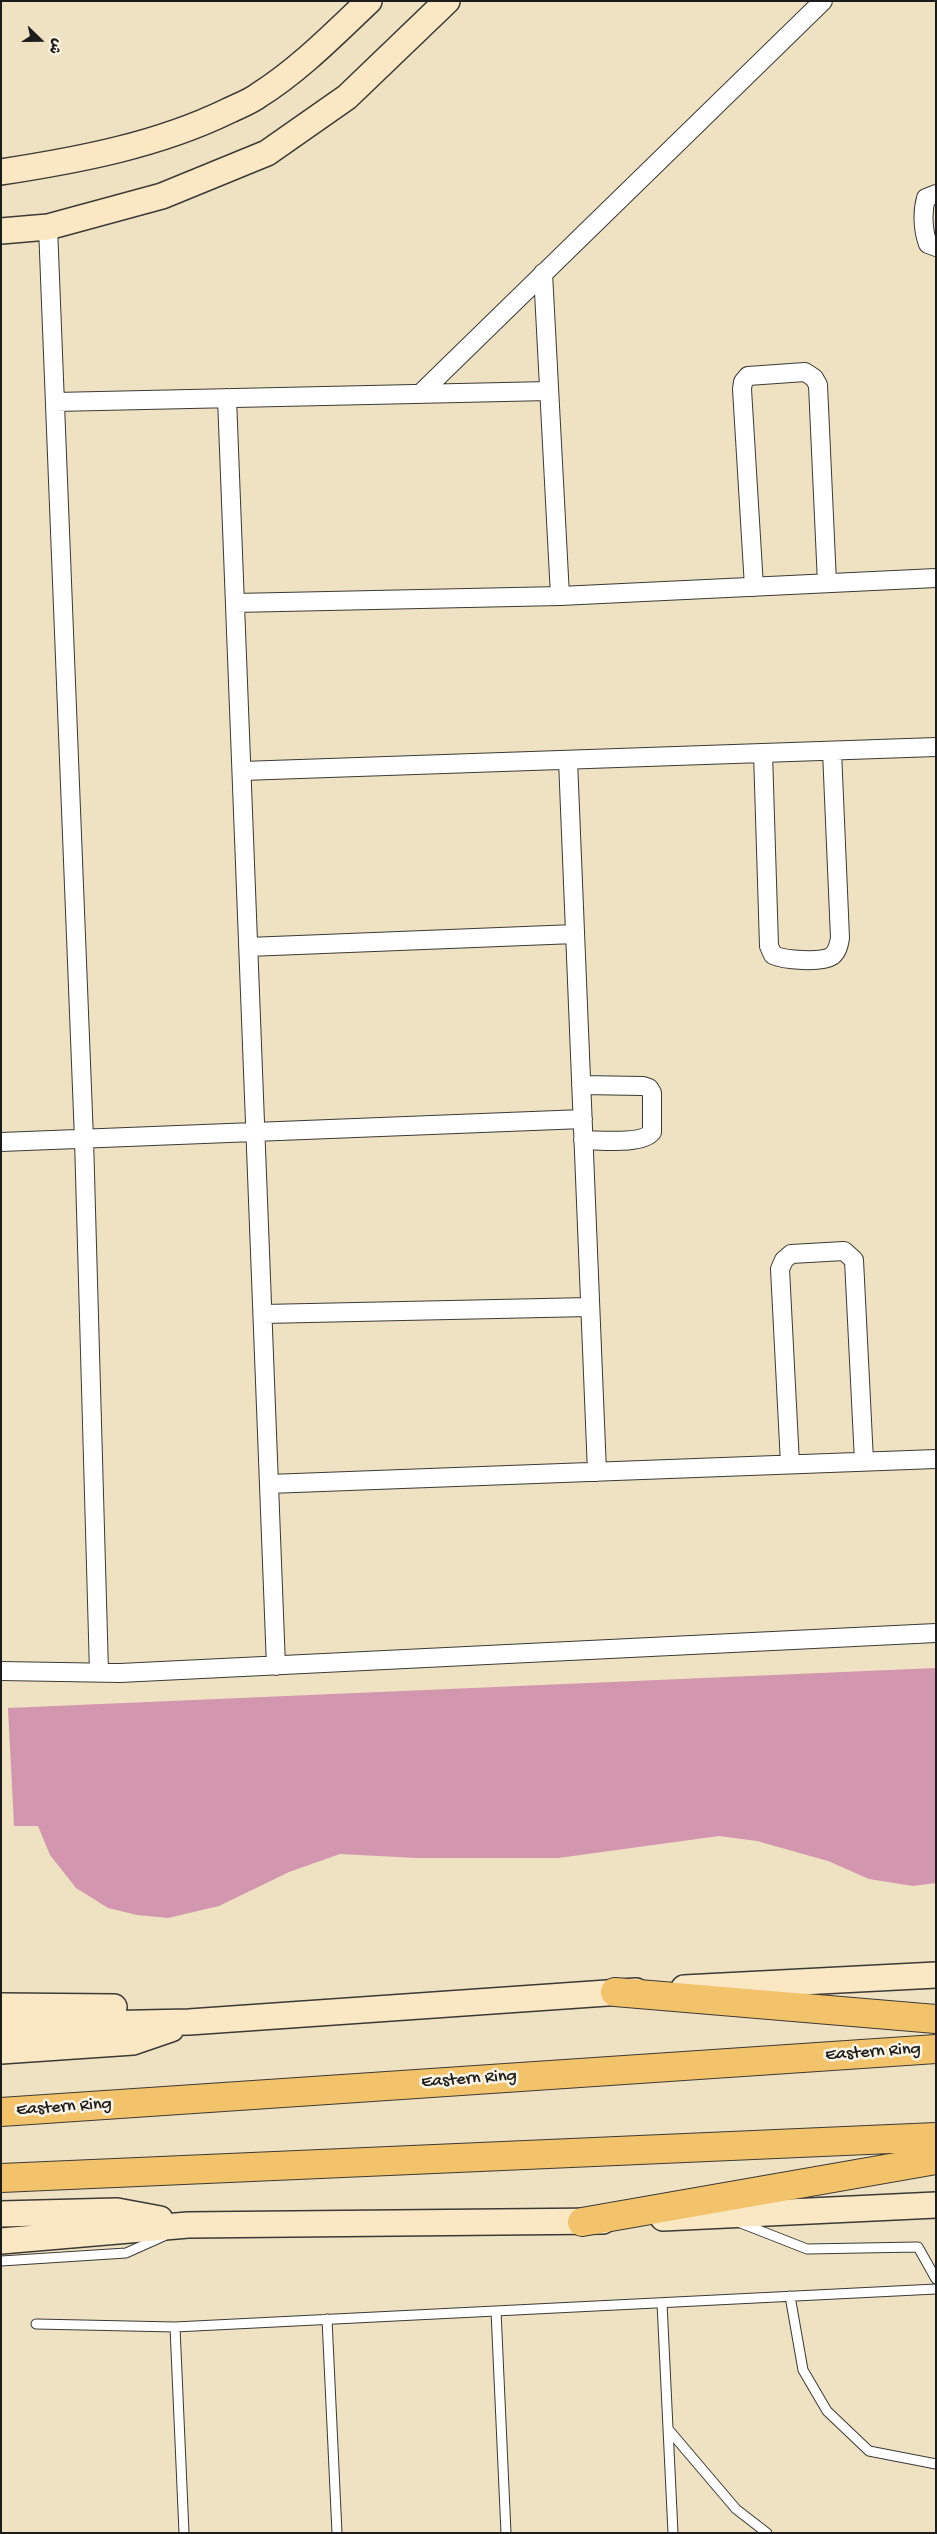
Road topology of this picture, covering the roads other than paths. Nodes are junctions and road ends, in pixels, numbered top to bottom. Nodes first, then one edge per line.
1 (369, 1) edge
2 (447, 1) edge
3 (823, 1) edge
4 (1, 172) edge
5 (936, 194) edge
6 (48, 226) junction
7 (1, 231) edge
8 (936, 247) edge
9 (543, 273) junction
10 (549, 391) junction
11 (420, 394) junction
12 (227, 398) junction
13 (55, 402) junction
14 (936, 578) edge
15 (826, 583) junction
16 (754, 587) junction
17 (560, 596) junction
18 (235, 603) junction
19 (936, 747) edge
20 (832, 750) junction
21 (763, 753) junction
22 (568, 760) junction
23 (242, 771) junction
24 (575, 934) junction
25 (248, 947) junction
26 (581, 1085) junction
27 (583, 1119) junction
28 (256, 1132) junction
29 (84, 1139) junction
30 (583, 1140) junction
31 (1, 1142) edge
32 (590, 1307) junction
33 (263, 1314) junction
34 (936, 1459) edge
35 (864, 1462) junction
36 (790, 1464) junction
37 (597, 1472) junction
38 (269, 1484) junction
39 (936, 1633) edge
40 (276, 1666) junction
41 (1, 1671) edge
42 (99, 1672) junction
43 (936, 1975) edge
44 (615, 1992) junction
45 (1, 2006) edge
46 (936, 2019) edge
47 (190, 2022) junction
48 (1, 2026) edge
49 (936, 2049) edge
50 (1, 2050) edge
51 (1, 2112) edge
52 (936, 2137) edge
53 (936, 2160) edge
54 (1, 2178) edge
55 (936, 2205) edge
56 (1, 2214) edge
57 (720, 2215) junction
58 (582, 2222) junction
59 (188, 2225) junction
60 (1, 2241) edge
61 (1, 2261) edge
62 (936, 2279) edge
63 (936, 2289) edge
64 (790, 2296) junction
65 (662, 2303) junction
66 (496, 2311) junction
67 (327, 2319) junction
68 (36, 2324) dead end
69 (175, 2327) junction
70 (668, 2429) junction
71 (936, 2464) edge
72 (184, 2533) edge
73 (337, 2533) edge
74 (506, 2533) edge
75 (673, 2533) edge
76 (767, 2533) edge

1 - 4 street
2 - 6 street
3 - 9 street
5 - 8 street
6 - 7 street
6 - 13 street
9 - 10 street
9 - 11 street
10 - 11 street
10 - 17 street
11 - 12 street
12 - 13 street
12 - 18 street
13 - 29 street
14 - 15 street
15 - 16 street
15 - 16 street
16 - 17 street
17 - 18 street
18 - 23 street
19 - 20 street
20 - 21 street
20 - 21 street
21 - 22 street
22 - 23 street
22 - 24 street
23 - 25 street
24 - 25 street
24 - 26 street
25 - 28 street
26 - 27 street
26 - 30 street
27 - 28 street
27 - 30 street
28 - 29 street
28 - 33 street
29 - 31 street
29 - 42 street
30 - 32 street
32 - 33 street
32 - 37 street
33 - 38 street
34 - 35 street
35 - 36 street
35 - 36 street
36 - 37 street
37 - 38 street
38 - 40 street
39 - 40 street
40 - 42 street
41 - 42 street
43 - 44 street
44 - 46 highway
44 - 47 street
45 - 47 street
47 - 48 street
47 - 50 street
49 - 51 highway, Eastern Ring
52 - 54 highway
53 - 58 highway
55 - 57 street
56 - 59 street
57 - 58 street
57 - 62 lane
58 - 59 street
59 - 60 street
59 - 61 lane
63 - 64 lane
64 - 65 lane
64 - 71 lane
65 - 66 lane
65 - 70 lane
66 - 67 lane
66 - 74 lane
67 - 69 lane
67 - 73 lane
68 - 69 lane
69 - 72 lane
70 - 75 lane
70 - 76 lane

